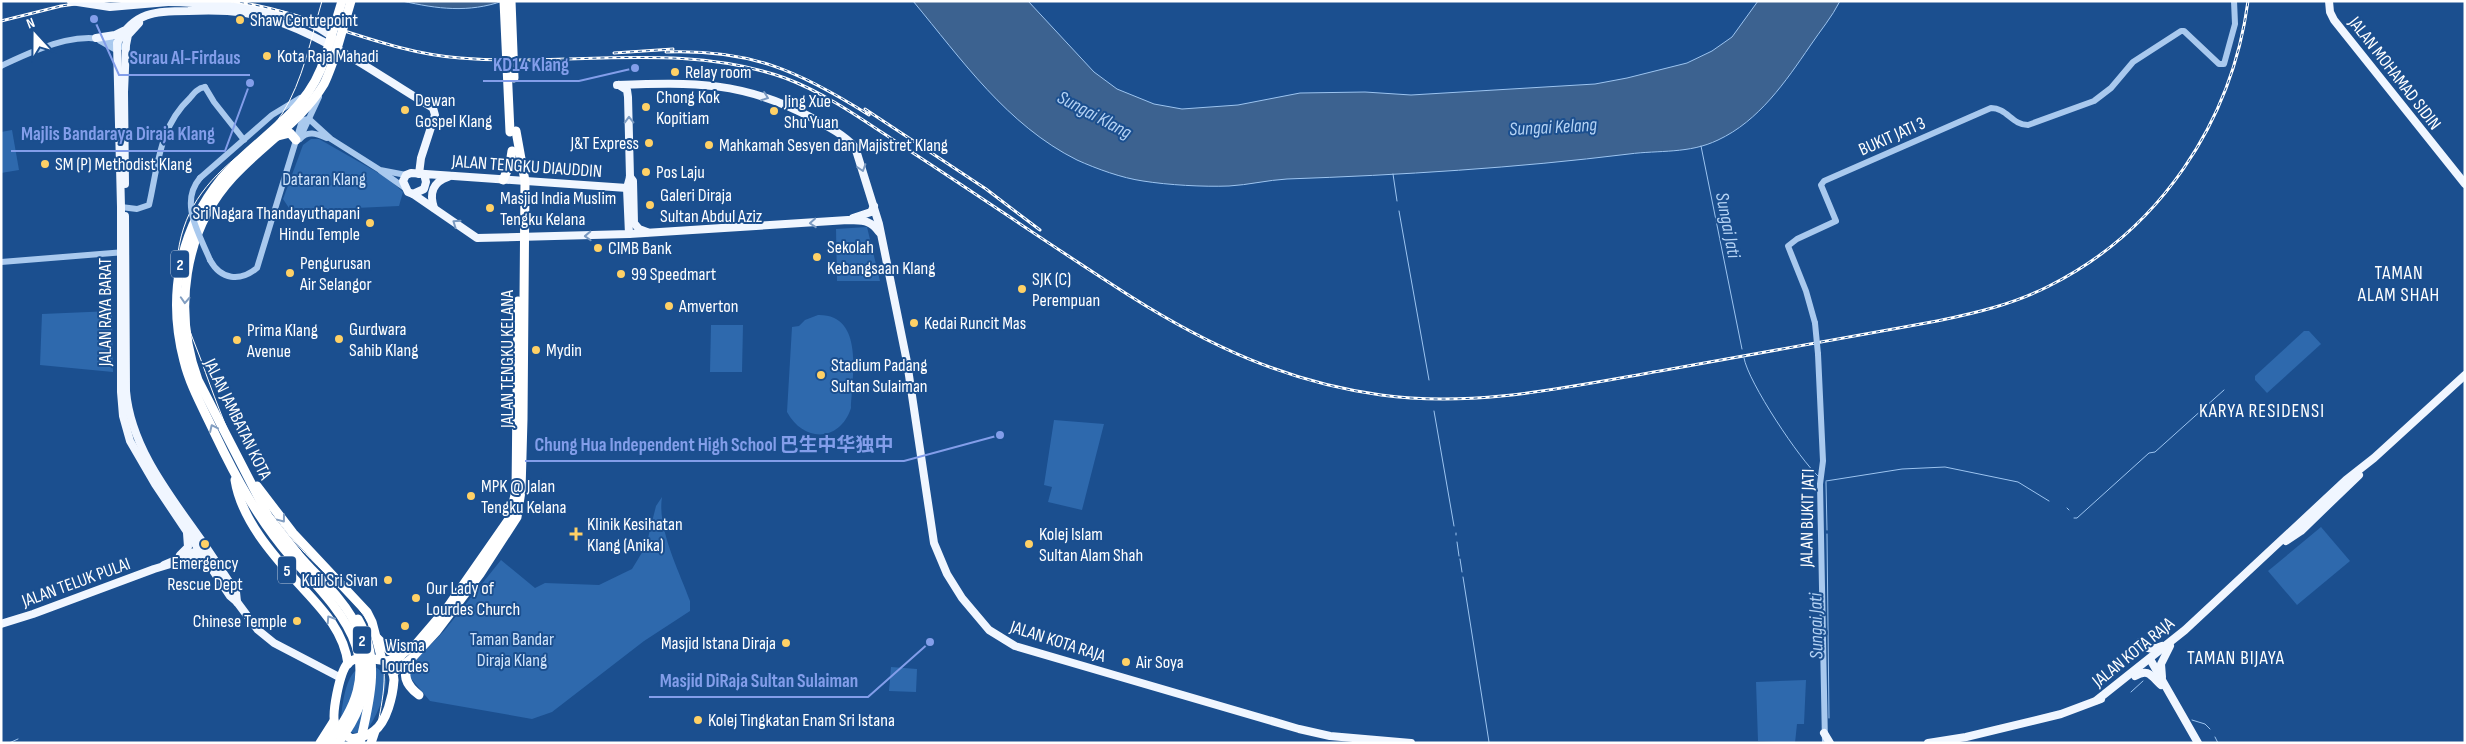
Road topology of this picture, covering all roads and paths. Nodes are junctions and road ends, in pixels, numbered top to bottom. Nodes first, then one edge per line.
1 (71, 1) edge
2 (342, 1) edge
3 (351, 1) edge
4 (504, 1) edge
5 (510, 1) edge
6 (2234, 1) edge
7 (2328, 1) edge
8 (168, 2) edge
9 (158, 13) junction
10 (317, 27) junction
11 (124, 30) junction
12 (94, 38) junction
13 (313, 38) junction
14 (116, 47) junction
15 (126, 49) junction
16 (348, 55) junction
17 (329, 58) junction
18 (126, 60) junction
19 (1, 66) edge
20 (117, 78) junction
21 (325, 82) junction
22 (639, 84) junction
23 (310, 91) junction
24 (628, 97) junction
25 (312, 111) junction
26 (309, 119) junction
27 (315, 125) junction
28 (252, 132) junction
29 (513, 132) junction
30 (239, 133) junction
31 (244, 140) junction
32 (331, 140) junction
33 (297, 141) junction
34 (512, 151) junction
35 (254, 156) junction
36 (380, 170) junction
37 (415, 174) junction
38 (449, 176) junction
39 (630, 178) junction
40 (503, 180) junction
41 (522, 181) junction
42 (2465, 184) edge
43 (405, 188) junction
44 (628, 188) junction
45 (413, 194) junction
46 (874, 206) junction
47 (123, 207) junction
48 (434, 208) junction
49 (848, 220) junction
50 (1836, 221) joint
51 (648, 232) junction
52 (879, 232) junction
53 (629, 234) junction
54 (521, 238) junction
55 (123, 252) junction
56 (1, 262) edge
57 (2465, 375) edge
58 (242, 466) junction
59 (233, 472) junction
60 (187, 530) junction
61 (205, 551) junction
62 (293, 555) junction
63 (172, 560) junction
64 (160, 567) junction
65 (1, 624) edge
66 (376, 636) junction
67 (2140, 642) dead end
68 (2168, 646) junction
69 (400, 656) junction
70 (411, 660) junction
71 (384, 661) junction
72 (2149, 662) junction
73 (348, 664) junction
74 (393, 673) junction
75 (2135, 676) junction
76 (341, 678) junction
77 (2162, 684) junction
78 (419, 695) dead end
79 (2098, 700) junction
80 (334, 721) junction
81 (375, 731) junction
82 (1824, 733) junction
83 (353, 742) edge
84 (321, 743) edge
85 (328, 743) edge
86 (338, 743) edge
87 (371, 743) edge
88 (1411, 743) edge
89 (1824, 743) edge
90 (1830, 743) edge
91 (1928, 743) edge
92 (2198, 743) edge

1 - 8 main road, bridge
2 - 17 highway, 2, bridge
3 - 17 highway, 2, bridge
4 - 29 highway, JALAN TENGKU KELANA, bridge
5 - 29 highway, JALAN TENGKU KELANA, bridge
6 - 50 street, BUKIT JATI 3
7 - 42 main road, JALAN MOHAMAD SIDIN
8 - 10 main road
9 - 11 main road, JALAN RAYA BARAT
9 - 13 main road, JALAN RAYA BARAT
9 - 15 main road, JALAN RAYA BARAT
10 - 13 main road
10 - 16 main road
11 - 12 main road
11 - 14 main road, JALAN RAYA BARAT
12 - 14 street
12 - 19 street
13 - 16 main road, JALAN RAYA BARAT
14 - 15 street
14 - 20 main road, JALAN RAYA BARAT
15 - 18 main road, JALAN RAYA BARAT
16 - 37 main road, JALAN RAYA BARAT
17 - 21 highway, JALAN JAMBATAN KOTA / 2
17 - 23 highway, JALAN JAMBATAN KOTA / 2
18 - 20 main road
18 - 47 main road, JALAN RAYA BARAT
20 - 47 main road, JALAN RAYA BARAT
21 - 25 street
21 - 35 highway, JALAN JAMBATAN KOTA / 2
22 - 24 main road
22 - 24 main road, JALAN KOTA RAJA
22 -> 46 main road, JALAN KOTA RAJA
23 - 28 street
59 -> 23 highway, JALAN JAMBATAN KOTA / 2
39 -> 24 main road
25 - 26 street
25 - 27 street
26 - 27 street
26 - 33 street
27 - 32 street
28 - 30 street
28 - 31 street
29 - 34 highway, JALAN TENGKU KELANA
29 - 41 highway, JALAN TENGKU KELANA
30 - 31 street
30 - 47 street
31 - 33 street, bridge
32 - 33 street
32 - 36 street
33 - 35 highway
34 - 40 highway
34 - 41 highway, JALAN TENGKU KELANA
35 -> 58 highway, JALAN JAMBATAN KOTA / 2
36 - 37 street
36 - 43 street
37 - 38 main road, JALAN TENGKU DIAUDDIN
37 - 43 main road
37 - 45 main road
38 - 40 main road, JALAN TENGKU DIAUDDIN
38 - 48 main road
39 - 44 main road
39 - 51 main road
40 - 41 main road, JALAN TENGKU DIAUDDIN
41 - 44 main road, JALAN TENGKU DIAUDDIN
41 - 54 highway, JALAN TENGKU KELANA
43 - 45 main road
44 - 53 main road
45 - 48 main road
46 - 49 main road
46 - 52 main road, JALAN KOTA RAJA
47 - 55 main road, JALAN RAYA BARAT
54 -> 48 main road
49 -> 51 main road
49 - 52 main road
50 - 82 street, JALAN BUKIT JATI, bridge
51 - 53 main road
52 - 88 main road, JALAN KOTA RAJA
53 -> 54 main road
54 - 69 highway, JALAN TENGKU KELANA
54 - 70 highway, JALAN TENGKU KELANA
55 - 56 street
55 - 60 main road, JALAN RAYA BARAT
55 - 61 main road, JALAN RAYA BARAT
57 - 68 main road, JALAN KOTA RAJA
58 - 62 highway, JALAN JAMBATAN KOTA / 2
58 -> 66 highway, 5
59 - 62 highway, 2
73 -> 59 highway, 5
60 - 61 main road, JALAN RAYA BARAT
60 - 63 main road
61 - 63 main road, JALAN TELUK PULAI
61 - 64 main road, JALAN TELUK PULAI
61 - 76 main road, JALAN RAYA BARAT
62 - 83 highway, 5, bridge
62 - 85 highway, JALAN JAMBATAN KOTA / 2, bridge
62 - 86 highway, JALAN JAMBATAN KOTA / 2, bridge
63 - 64 main road, JALAN TELUK PULAI
64 - 65 main road, JALAN TELUK PULAI
66 - 69 highway
66 - 71 highway, 5
67 - 68 main road
68 - 72 main road, JALAN KOTA RAJA
68 - 77 main road
69 - 71 highway, JALAN TENGKU KELANA
70 - 74 highway, JALAN TENGKU KELANA
70 - 78 highway
71 - 73 highway
71 - 74 highway, 5
72 - 75 main road
72 - 77 main road
72 - 79 main road, JALAN KOTA RAJA
73 - 76 highway
74 - 81 highway
75 - 77 main road
75 - 79 main road
76 - 80 highway
77 - 92 main road
79 - 91 main road, JALAN KOTA RAJA
80 - 83 highway
80 - 84 highway
81 - 83 highway
81 - 87 highway
82 - 89 street, JALAN BUKIT JATI
82 - 90 main road
84 - 86 highway

